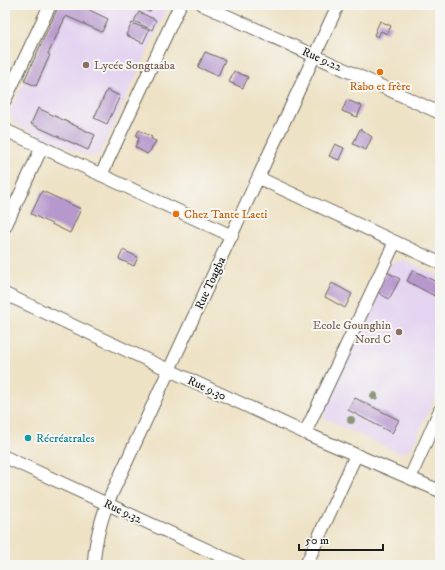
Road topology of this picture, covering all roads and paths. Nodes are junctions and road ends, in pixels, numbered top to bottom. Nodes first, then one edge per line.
1 (50, 5) edge
2 (180, 5) edge
3 (203, 5) edge
4 (338, 5) edge
5 (314, 55) junction
6 (5, 100) edge
7 (440, 113) edge
8 (5, 130) edge
9 (42, 146) junction
10 (101, 175) junction
11 (259, 178) junction
12 (5, 227) edge
13 (232, 236) junction
14 (395, 242) junction
15 (440, 263) edge
16 (5, 294) edge
17 (169, 370) junction
18 (440, 410) edge
19 (305, 433) junction
20 (356, 455) junction
21 (5, 458) edge
22 (410, 478) junction
23 (440, 491) edge
24 (107, 504) junction
25 (234, 563) edge
26 (94, 565) edge
27 (306, 565) edge

1 - 6 street
2 - 10 street
3 - 5 street, Rue 9.22
4 - 5 street, Rue Toagba
5 - 7 street, Rue 9.22
5 - 11 street, Rue Toagba
8 - 9 street
9 - 10 street
9 - 12 street
10 - 13 street
11 - 13 street, Rue Toagba
11 - 14 street
13 - 17 street, Rue Toagba
14 - 15 street
14 - 19 street
16 - 17 street, Rue 9.30
17 - 19 street, Rue 9.30
17 - 24 street, Rue Toagba
18 - 22 street
19 - 20 street, Rue 9.30
20 - 22 street, Rue 9.30
20 - 27 street
21 - 24 street, Rue 9.32
22 - 23 street
24 - 25 street, Rue 9.32
24 - 26 street, Rue Toagba

